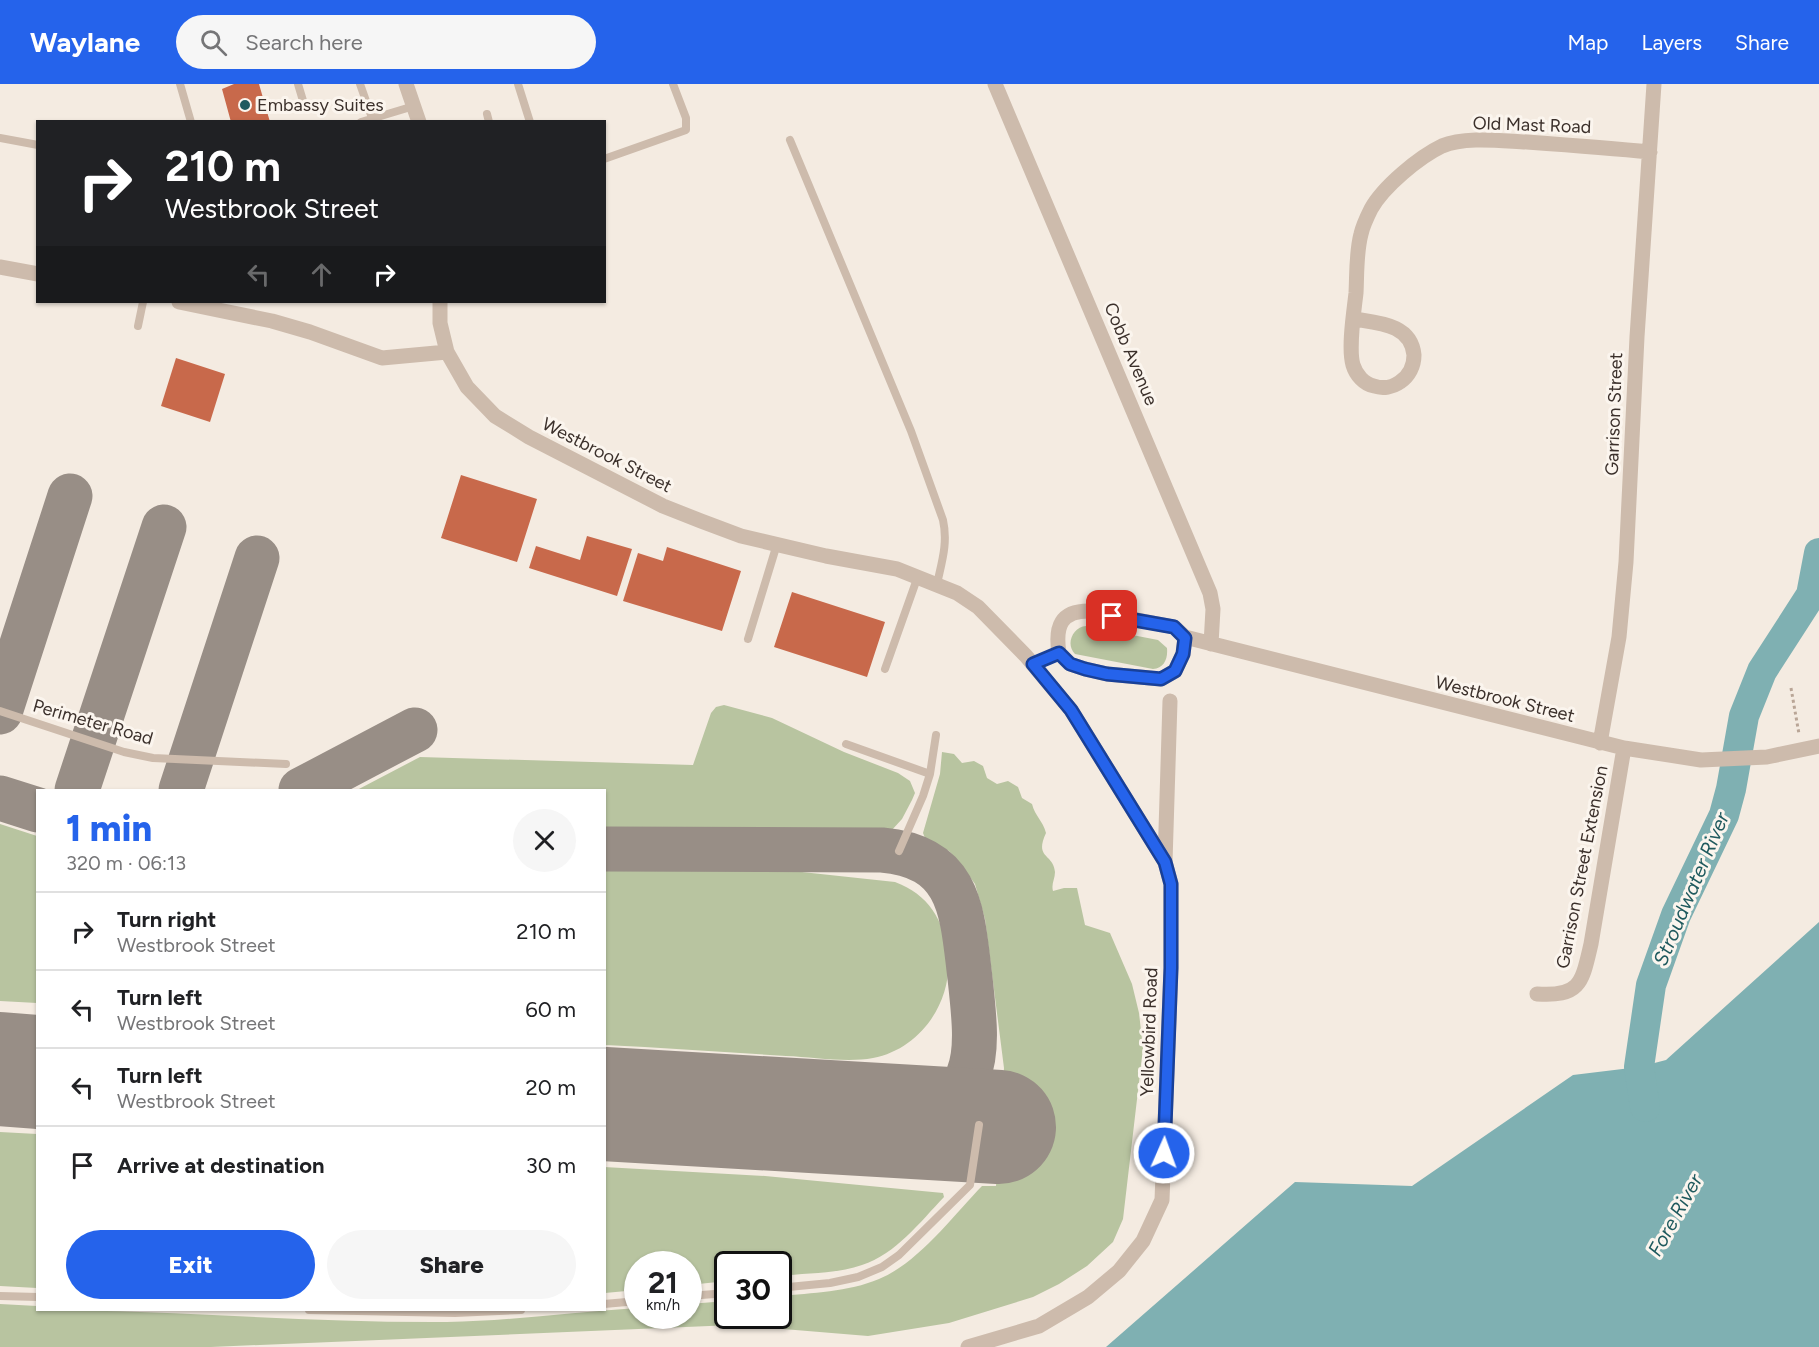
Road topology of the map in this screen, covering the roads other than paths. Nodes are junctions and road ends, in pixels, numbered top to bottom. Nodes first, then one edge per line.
1 (180, 84) edge
2 (298, 84) edge
3 (360, 84) edge
4 (406, 84) edge
5 (518, 84) edge
6 (673, 84) edge
7 (995, 84) edge
8 (1654, 84) edge
9 (304, 104) dead end
10 (414, 106) junction
11 (372, 118) junction
12 (190, 120) edge
13 (366, 120) edge
14 (418, 120) edge
15 (529, 120) edge
16 (0, 138) edge
17 (790, 140) dead end
18 (36, 145) edge
19 (1650, 152) junction
20 (606, 158) edge
21 (0, 267) edge
22 (36, 274) edge
23 (143, 303) edge
24 (440, 303) edge
25 (207, 304) edge
26 (1354, 319) junction
27 (138, 326) dead end
28 (447, 352) junction
29 (777, 544) junction
30 (918, 576) junction
31 (937, 584) junction
32 (1185, 638) junction
33 (748, 639) dead end
34 (1211, 644) junction
35 (1059, 653) junction
36 (1030, 660) junction
37 (885, 669) dead end
38 (1170, 700) dead end
39 (0, 711) edge
40 (936, 735) dead end
41 (1600, 743) junction
42 (846, 744) dead end
43 (1819, 746) edge
44 (1624, 748) junction
45 (286, 764) dead end
46 (930, 774) junction
47 (899, 851) dead end
48 (1165, 862) junction
49 (1537, 994) dead end
50 (979, 1125) dead end
51 (792, 1287) edge
52 (0, 1296) edge
53 (36, 1297) edge
54 (624, 1302) edge
55 (606, 1304) edge
56 (358, 1311) edge
57 (499, 1311) edge
58 (968, 1347) edge

1 - 12 lane
2 - 9 lane
3 - 11 lane
4 - 10 street
5 - 15 lane
6 - 20 lane
7 - 34 street, Cobb Avenue
8 - 19 street, Garrison Street
10 - 11 lane
10 - 14 street
11 - 13 lane
16 - 18 lane
17 - 31 lane
19 - 26 street, Old Mast Road
19 - 41 street, Garrison Street
21 - 22 street
23 - 27 lane
24 - 28 street, Westbrook Street
25 - 28 street
26 - 26 street, Old Mast Road
28 - 29 street, Westbrook Street
29 - 30 street, Westbrook Street
29 - 33 lane
30 - 31 street, Westbrook Street
30 - 37 lane
31 - 36 street, Westbrook Street
32 - 34 street, Westbrook Street
32 - 35 street
32 - 35 street, Westbrook Street
34 - 41 street, Westbrook Street
35 - 36 street
36 - 48 street, Yellowbird Road
38 - 48 street, Yellowbird Road
39 - 45 lane, Perimeter Road
40 - 46 lane
41 - 44 street, Westbrook Street
42 - 46 lane
43 - 44 street, Westbrook Street
44 - 49 street, Garrison Street Extension
46 - 47 lane
48 - 58 street, Yellowbird Road
50 - 51 lane
52 - 53 lane
54 - 55 lane
56 - 57 lane

